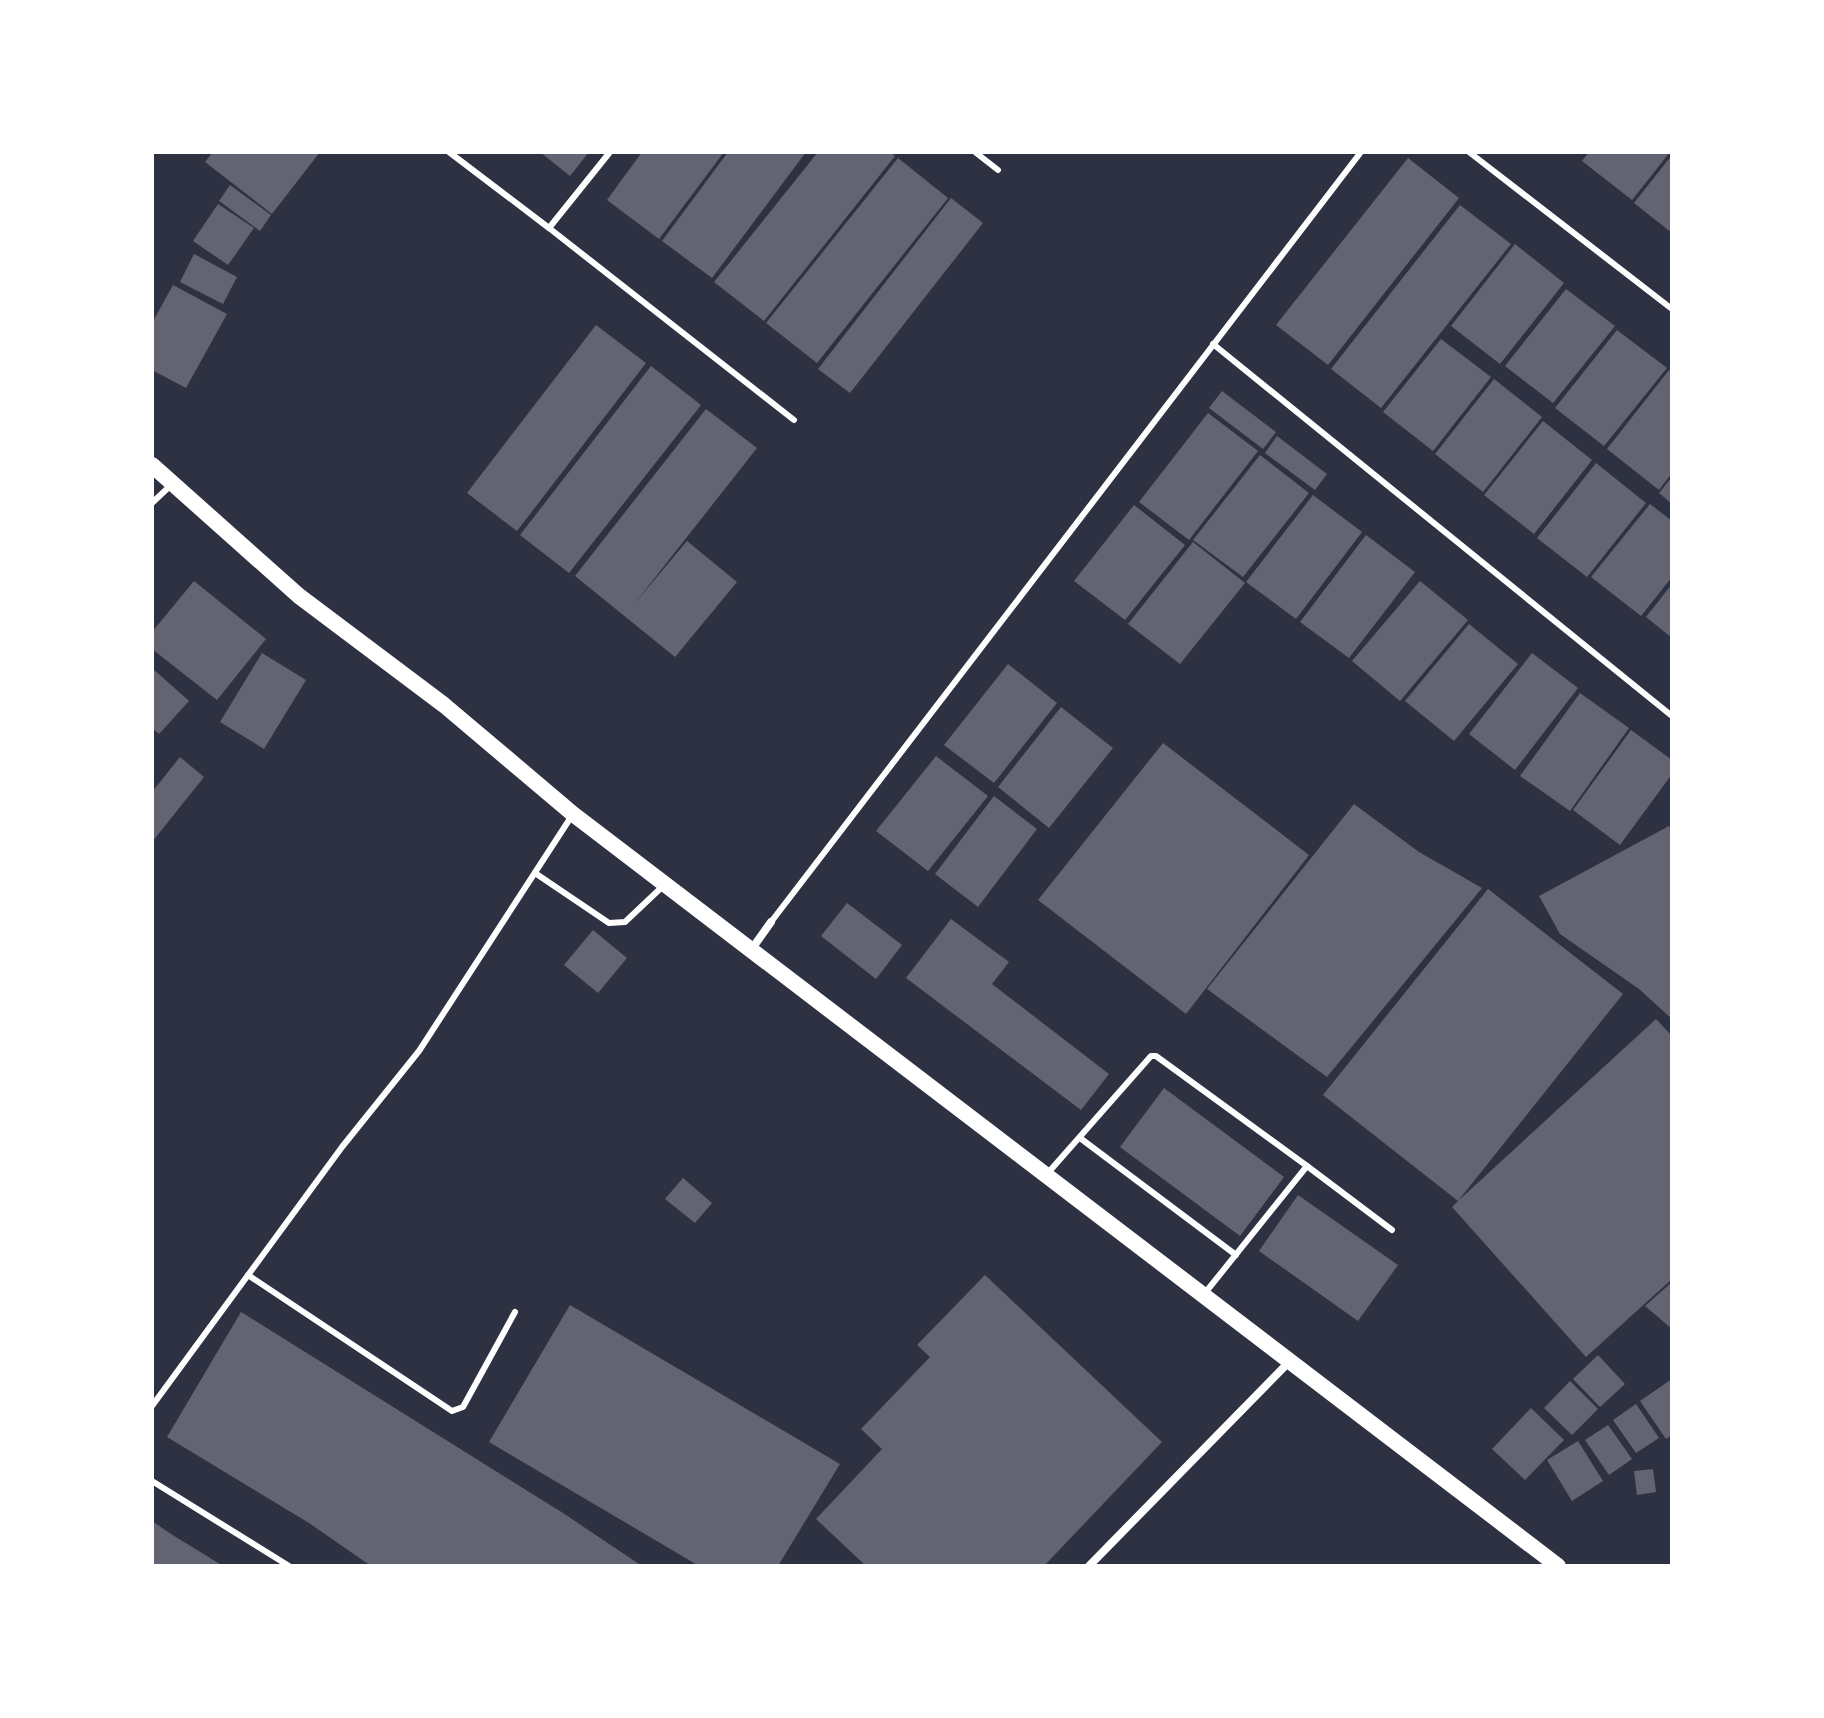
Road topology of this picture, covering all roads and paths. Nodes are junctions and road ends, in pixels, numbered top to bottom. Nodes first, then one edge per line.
1 (449, 152) edge
2 (610, 152) edge
3 (975, 152) edge
4 (1361, 152) edge
5 (1469, 152) edge
6 (998, 170) dead end
7 (549, 228) junction
8 (1672, 309) edge
9 (1213, 344) junction
10 (794, 420) dead end
11 (152, 465) edge
12 (173, 483) junction
13 (152, 503) edge
14 (1672, 716) edge
15 (573, 814) junction
16 (535, 873) junction
17 (665, 884) junction
18 (771, 922) joint
19 (751, 950) junction
20 (1080, 1138) junction
21 (1307, 1166) junction
22 (1047, 1174) junction
23 (1392, 1230) dead end
24 (1236, 1255) junction
25 (248, 1275) junction
26 (1204, 1295) junction
27 (515, 1312) dead end
28 (1289, 1362) junction
29 (152, 1406) edge
30 (152, 1481) edge
31 (289, 1566) edge
32 (1089, 1566) edge
33 (1558, 1566) edge

1 - 7 lane
2 - 7 lane
3 - 6 lane
4 - 9 lane
5 - 8 lane
7 - 10 lane
9 - 14 lane
9 - 18 lane
11 - 12 main road
12 - 13 lane
12 - 15 main road
15 - 16 lane
15 - 17 main road
16 - 17 lane
16 - 25 lane
17 - 19 main road
18 - 19 street
19 - 22 main road
20 - 21 lane
20 - 22 lane
20 - 24 lane
21 - 23 lane
21 - 24 lane
22 - 26 main road
24 - 26 lane
25 - 27 lane
25 - 29 lane
26 - 28 main road
28 - 32 street
28 - 33 main road
30 - 31 lane

